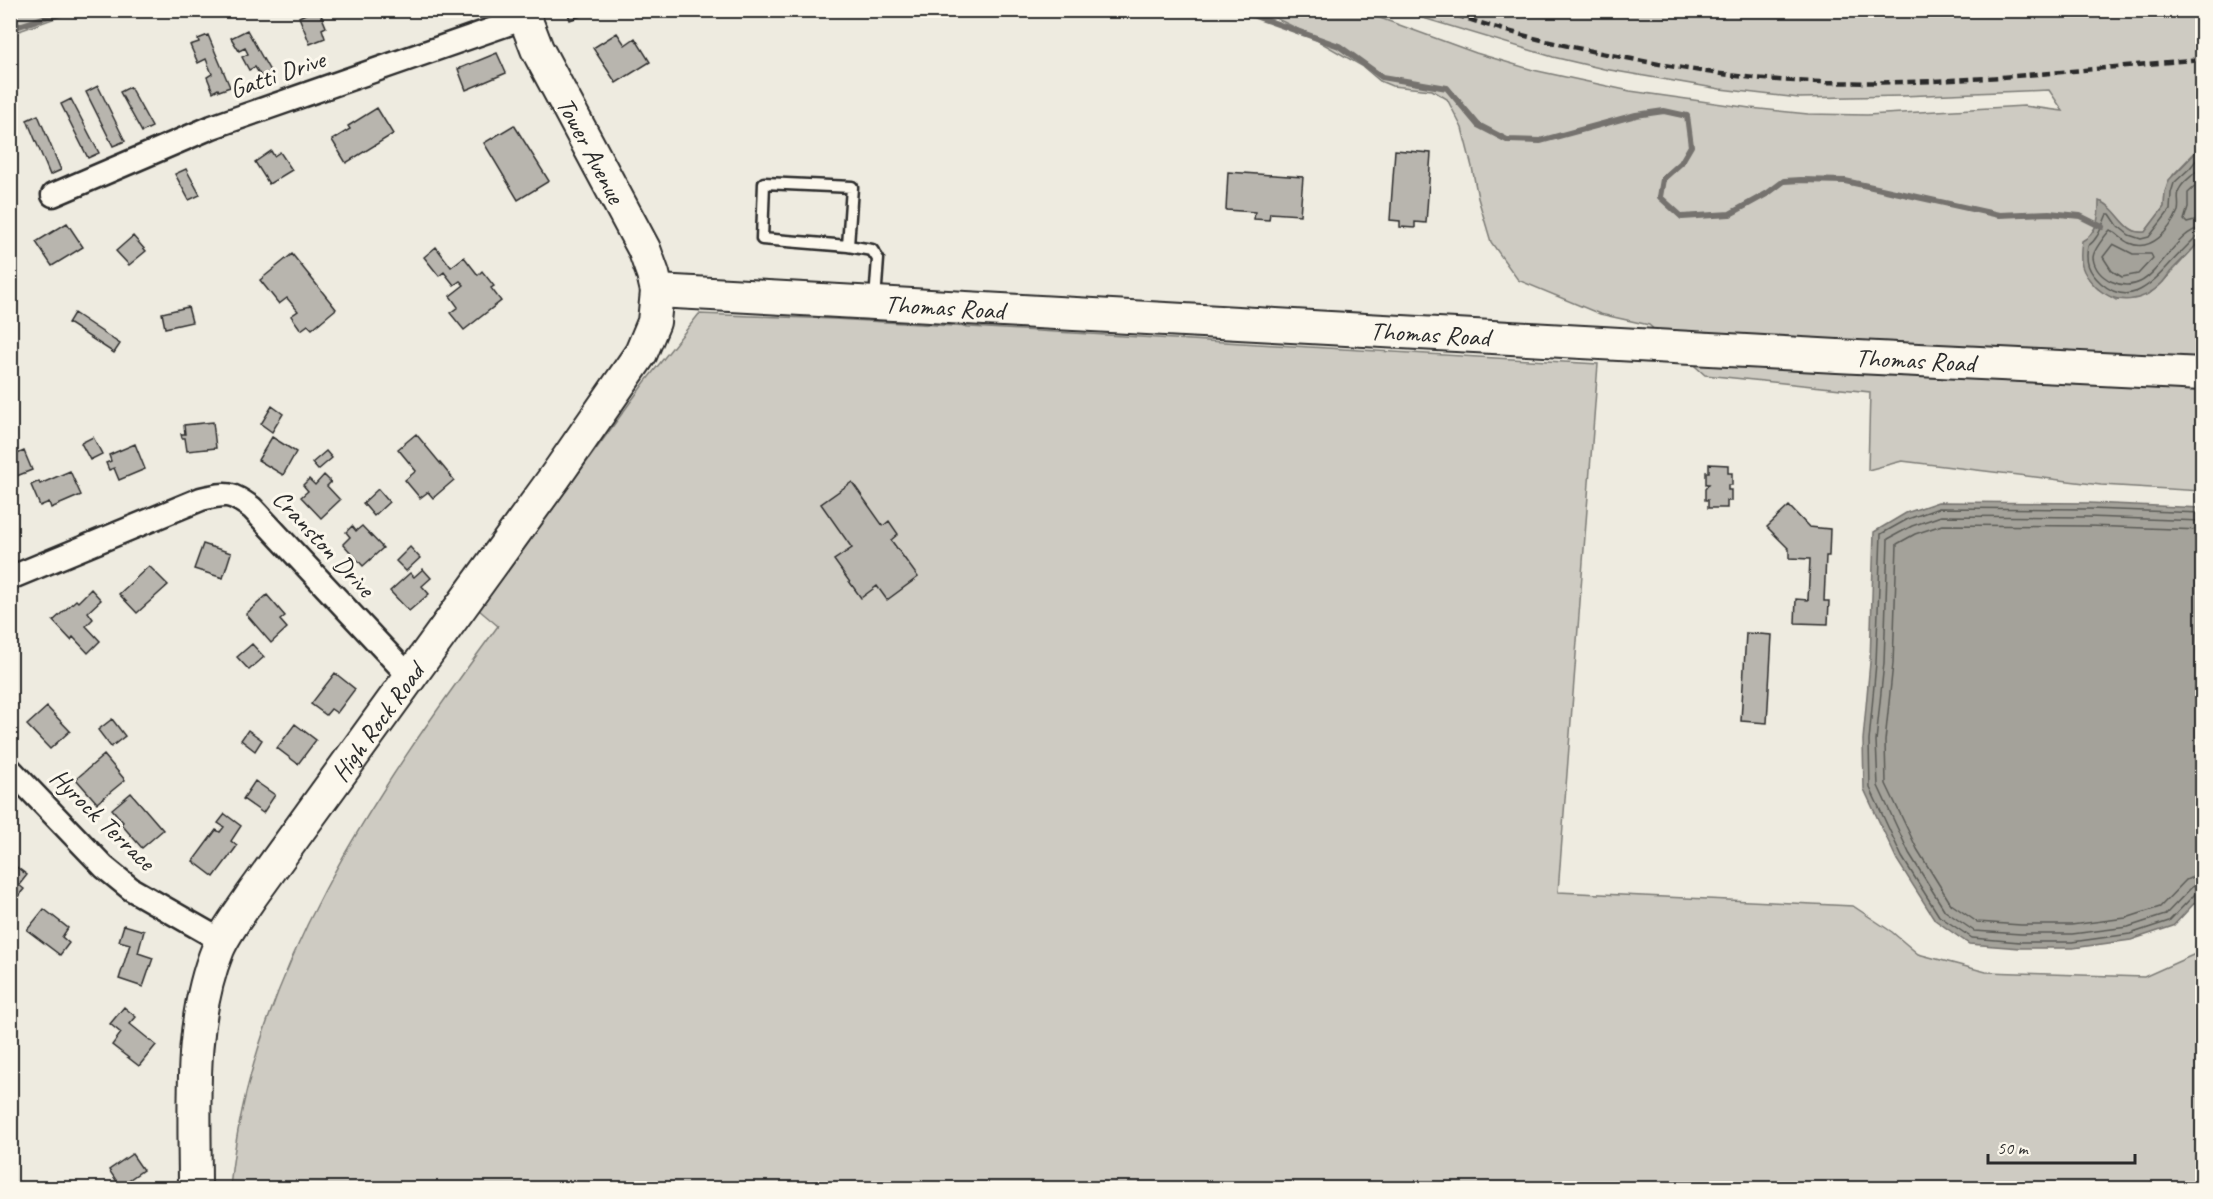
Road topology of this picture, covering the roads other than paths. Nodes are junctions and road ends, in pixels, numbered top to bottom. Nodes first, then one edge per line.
1 (524, 14) edge
2 (53, 195) dead end
3 (848, 246) junction
4 (657, 291) junction
5 (875, 303) junction
6 (2202, 374) edge
7 (10, 578) edge
8 (410, 677) junction
9 (10, 769) edge
10 (222, 941) junction
11 (195, 1188) edge

1 - 2 street, Gatti Drive
1 - 4 main road, Tower Avenue
3 - 3 lane
3 - 5 lane
4 - 5 main road, Thomas Road
4 - 8 main road, High Rock Road
5 - 6 main road, Thomas Road
7 - 8 street, Cranston Drive
8 - 10 main road, High Rock Road
9 - 10 street, Hyrock Terrace
10 - 11 main road, High Rock Road

